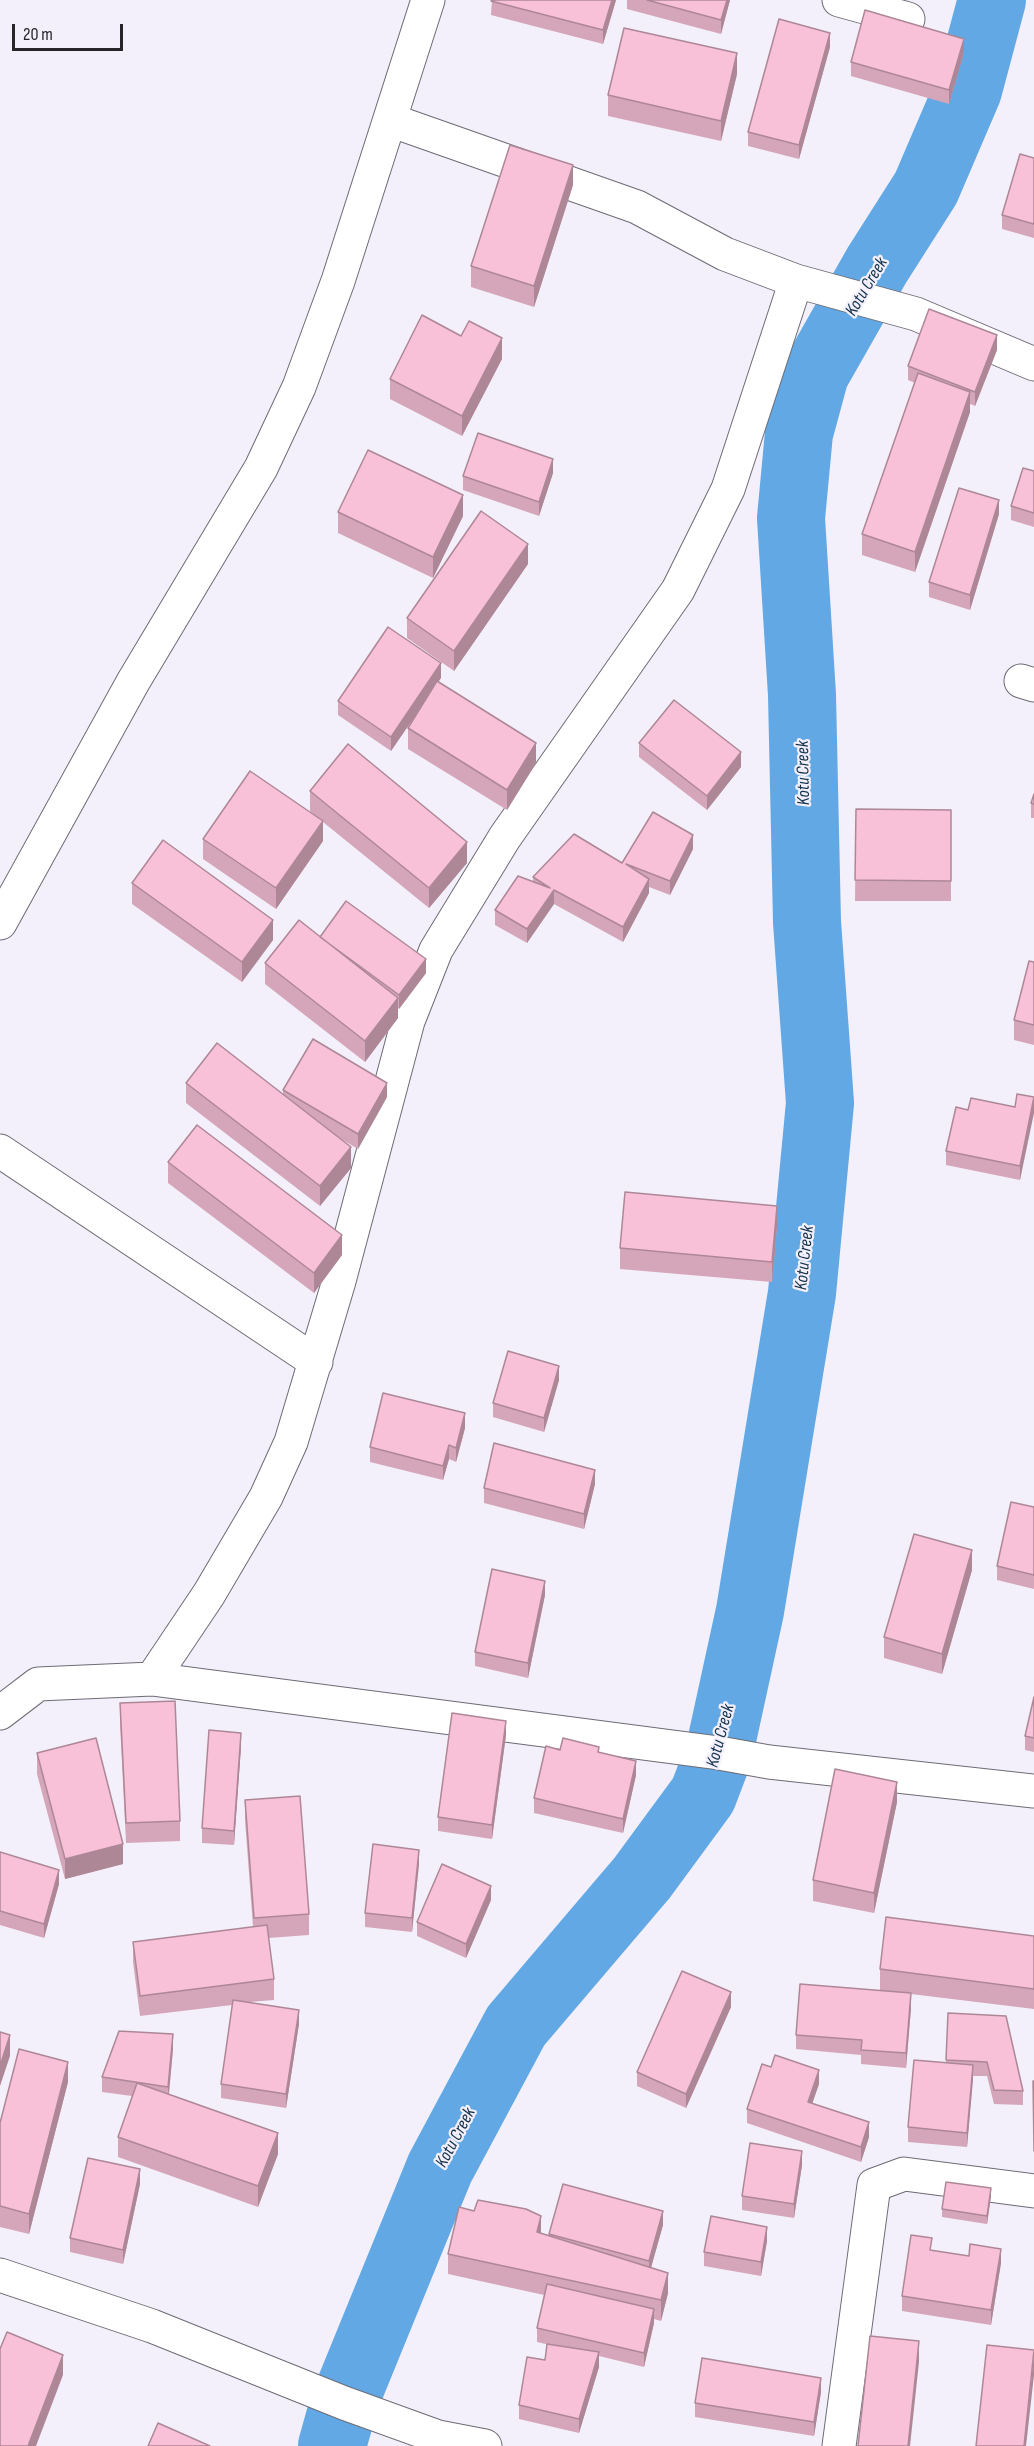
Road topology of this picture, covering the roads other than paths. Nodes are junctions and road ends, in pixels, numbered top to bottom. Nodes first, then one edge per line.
1 (429, 0) edge
2 (839, 0) edge
3 (908, 19) dead end
4 (390, 120) junction
5 (796, 281) junction
6 (1034, 363) edge
7 (0, 923) edge
8 (0, 1151) edge
9 (316, 1362) junction
10 (152, 1679) junction
11 (0, 1713) edge
12 (1034, 1791) edge
13 (1034, 2191) edge
14 (0, 2275) edge
15 (397, 2434) edge
16 (485, 2446) edge
17 (839, 2446) edge

1 - 4 street
2 - 3 street
4 - 5 street
4 - 7 street
5 - 6 street
5 - 9 street
8 - 9 street
9 - 10 street
10 - 11 street
10 - 12 street
13 - 17 street
14 - 15 street
15 - 16 street

